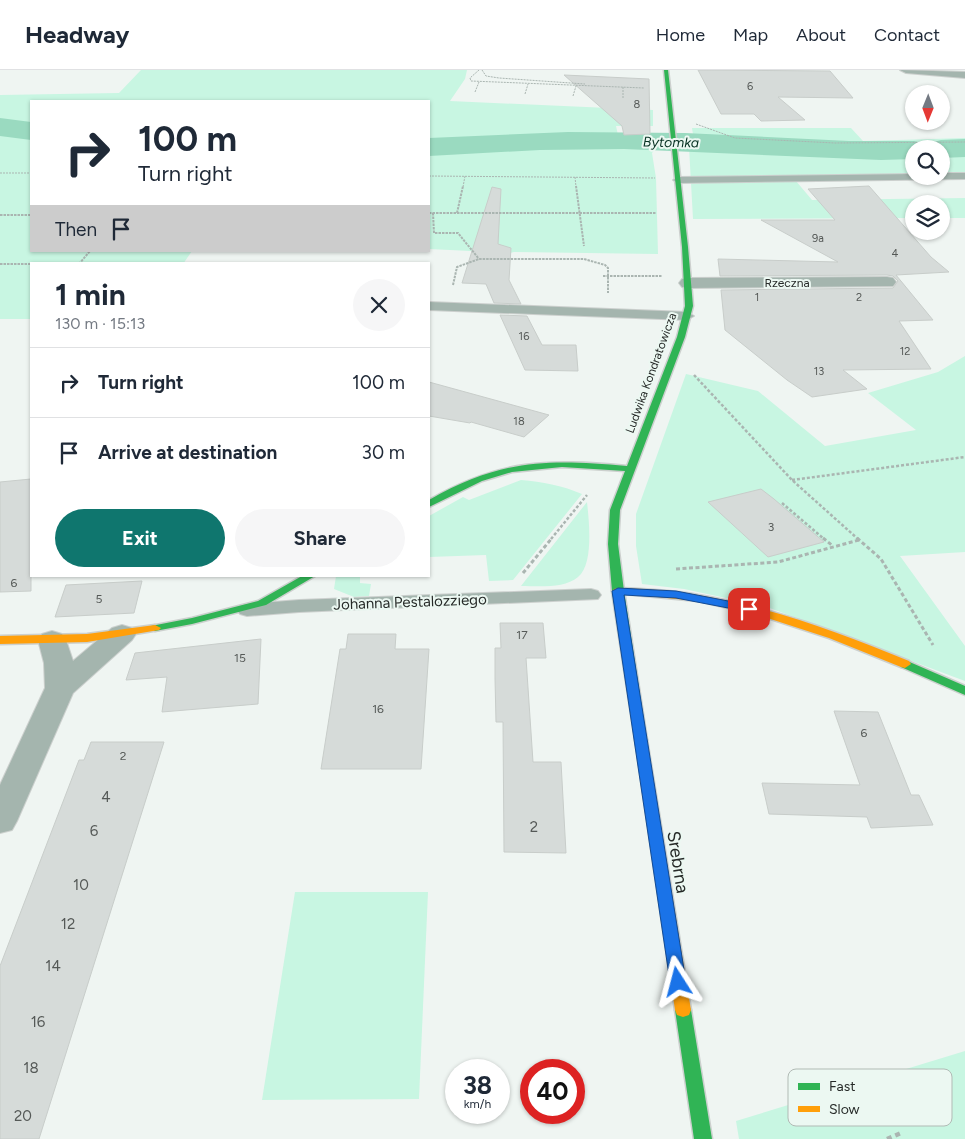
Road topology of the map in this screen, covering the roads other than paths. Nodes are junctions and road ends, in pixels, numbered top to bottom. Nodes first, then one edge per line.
1 (666, 70) edge
2 (906, 70) edge
3 (965, 75) edge
4 (965, 176) edge
5 (678, 180) junction
6 (887, 282) dead end
7 (688, 283) junction
8 (430, 306) edge
9 (687, 316) junction
10 (630, 469) junction
11 (430, 503) edge
12 (308, 577) edge
13 (618, 591) junction
14 (590, 595) dead end
15 (230, 612) junction
16 (122, 634) junction
17 (0, 640) edge
18 (52, 640) junction
19 (60, 688) junction
20 (962, 690) edge
21 (0, 821) edge
22 (703, 1139) edge

1 - 5 street, Ludwika Kondratowicza
2 - 3 street
4 - 5 lane
5 - 7 street, Ludwika Kondratowicza
6 - 7 street, Rzeczna
7 - 9 street, Ludwika Kondratowicza
8 - 9 lane
9 - 10 street, Ludwika Kondratowicza
10 - 11 street
10 - 13 street, Ludwika Kondratowicza
12 - 15 street, Johanna Pestalozziego
13 - 20 street
13 - 22 street, Srebrna
14 - 15 lane, Johanna Pestalozziego
15 - 16 street, Johanna Pestalozziego
16 - 18 street, Johanna Pestalozziego
16 - 19 street
17 - 18 street, Johanna Pestalozziego
18 - 19 street
19 - 21 street

